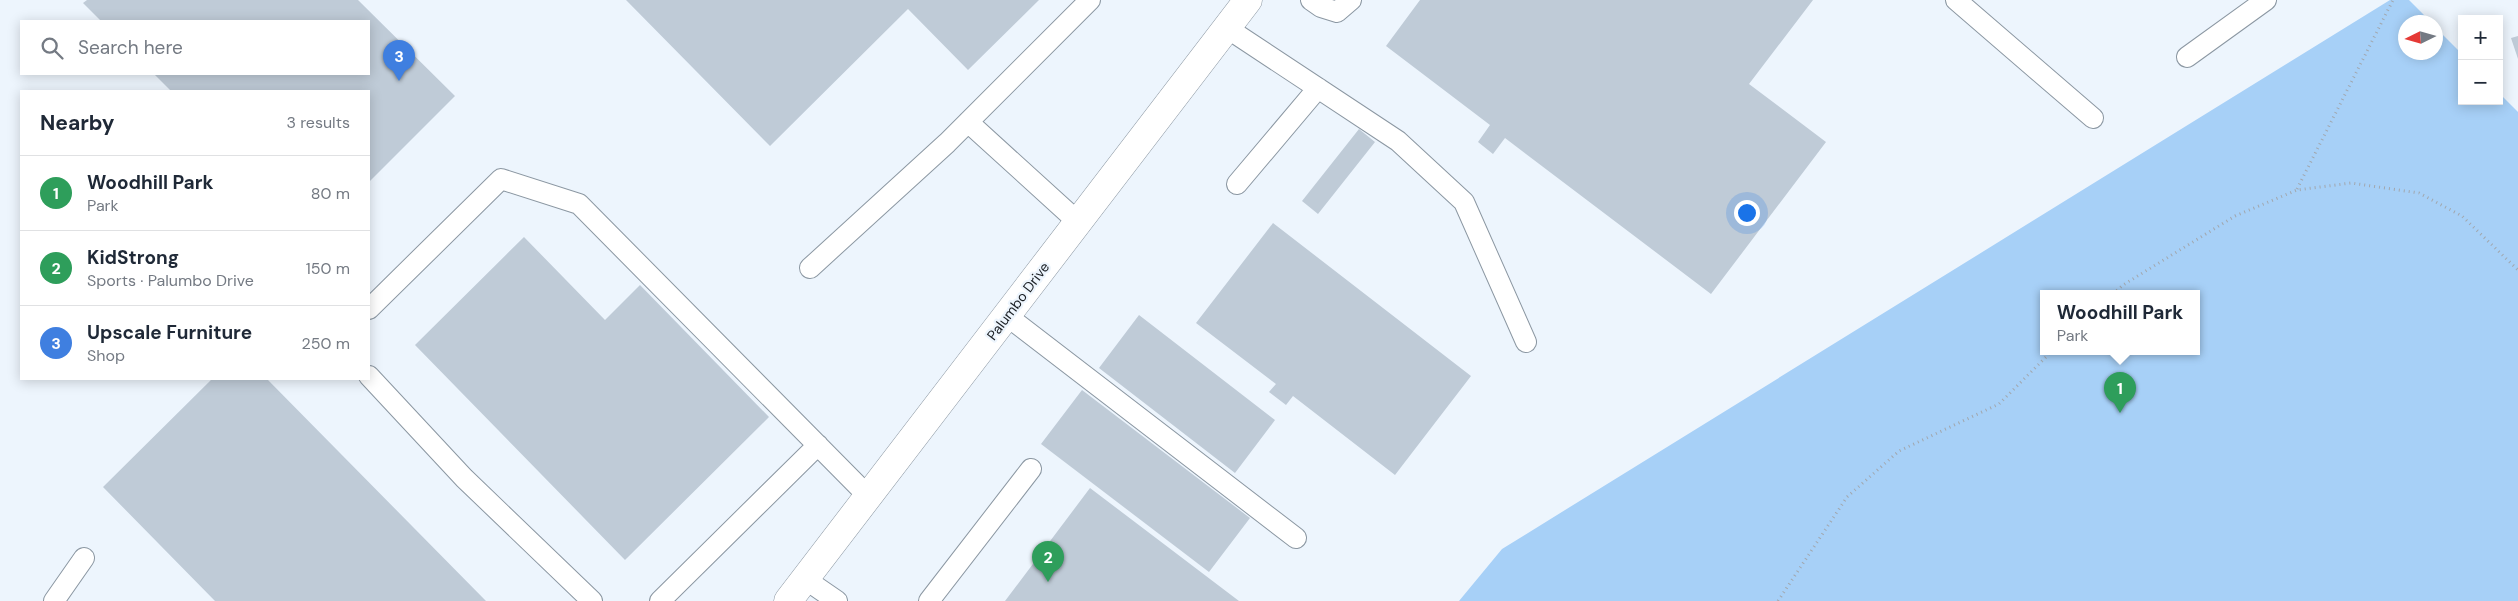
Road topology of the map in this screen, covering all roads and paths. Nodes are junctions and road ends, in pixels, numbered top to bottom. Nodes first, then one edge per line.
1 (1090, 0) edge
2 (1248, 0) edge
3 (1312, 0) edge
4 (1350, 0) edge
5 (1956, 0) edge
6 (2266, 0) edge
7 (2393, 0) edge
8 (1227, 28) junction
9 (2187, 57) dead end
10 (1318, 88) junction
11 (2093, 118) dead end
12 (968, 122) junction
13 (1237, 184) dead end
14 (2297, 190) junction
15 (1078, 222) junction
16 (810, 268) dead end
17 (2518, 270) edge
18 (2117, 290) edge
19 (370, 308) edge
20 (1007, 316) junction
21 (1526, 342) dead end
22 (2048, 355) edge
23 (370, 377) edge
24 (818, 445) junction
25 (1031, 469) dead end
26 (868, 496) junction
27 (1296, 538) dead end
28 (84, 558) dead end
29 (805, 579) junction
30 (54, 601) edge
31 (592, 601) edge
32 (660, 601) edge
33 (788, 601) edge
34 (837, 601) edge
35 (929, 601) edge
36 (1778, 601) edge

1 - 12 lane
2 - 8 street, Palumbo Drive
3 - 4 lane
5 - 11 lane
6 - 9 lane
7 - 14 path
8 - 10 lane
8 - 15 street, Palumbo Drive
10 - 13 lane
10 - 21 lane
12 - 15 lane
12 - 16 lane
14 - 17 path
14 - 18 path
15 - 20 street, Palumbo Drive
19 - 24 lane
20 - 26 street, Palumbo Drive
20 - 27 lane
22 - 36 path
23 - 31 lane
24 - 26 lane
24 - 32 lane
25 - 35 lane
26 - 29 street, Palumbo Drive
28 - 30 lane
29 - 33 street, Palumbo Drive
29 - 34 lane

